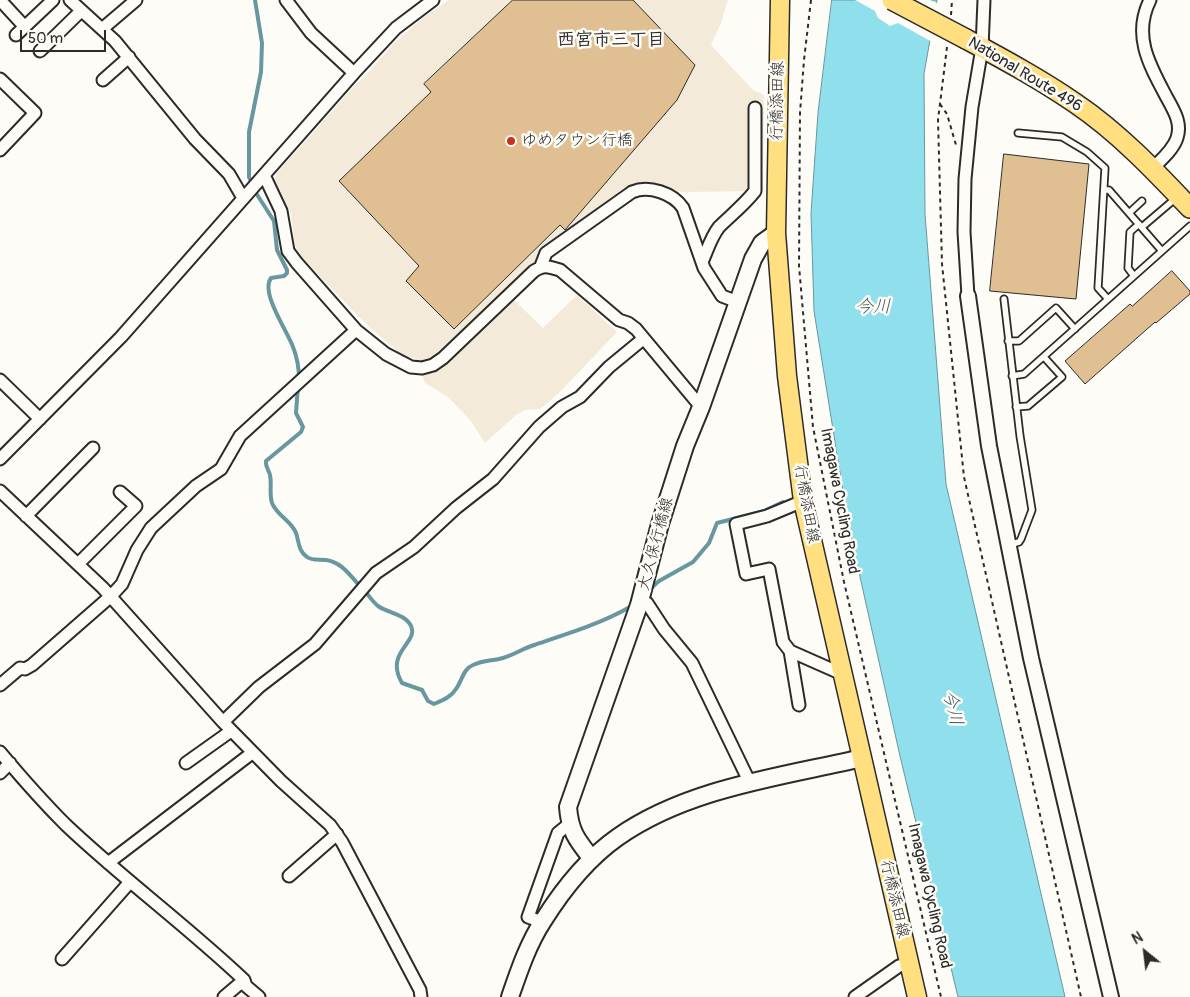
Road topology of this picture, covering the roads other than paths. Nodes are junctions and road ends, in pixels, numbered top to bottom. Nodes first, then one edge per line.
1 (0, 0) edge
2 (53, 0) edge
3 (70, 0) edge
4 (136, 0) edge
5 (286, 0) edge
6 (432, 0) edge
7 (780, 0) edge
8 (892, 0) edge
9 (984, 0) edge
10 (1150, 0) edge
11 (81, 11) junction
12 (24, 26) junction
13 (102, 29) junction
14 (16, 35) dead end
15 (965, 42) junction
16 (40, 51) dead end
17 (129, 57) junction
18 (354, 74) junction
19 (0, 79) edge
20 (103, 80) dead end
21 (755, 108) dead end
22 (1018, 133) dead end
23 (0, 150) edge
24 (1153, 168) junction
25 (264, 174) junction
26 (1104, 190) junction
27 (243, 198) junction
28 (1142, 201) dead end
29 (1184, 202) edge
30 (1129, 213) junction
31 (1140, 226) junction
32 (1190, 226) edge
33 (776, 233) junction
34 (1162, 251) junction
35 (702, 262) junction
36 (541, 266) junction
37 (1134, 276) junction
38 (968, 296) joint
39 (1004, 299) dead end
40 (1108, 299) junction
41 (738, 302) junction
42 (1075, 329) junction
43 (356, 330) junction
44 (644, 339) junction
45 (1008, 341) junction
46 (1044, 357) junction
47 (1012, 376) junction
48 (0, 380) edge
49 (701, 407) junction
50 (1016, 407) junction
51 (40, 419) junction
52 (93, 448) dead end
53 (0, 459) edge
54 (0, 491) edge
55 (120, 492) dead end
56 (803, 501) junction
57 (26, 516) junction
58 (1009, 545) junction
59 (78, 564) junction
60 (111, 596) junction
61 (639, 605) junction
62 (790, 651) junction
63 (842, 674) junction
64 (0, 685) edge
65 (799, 705) dead end
66 (223, 722) junction
67 (231, 731) junction
68 (0, 752) edge
69 (252, 753) junction
70 (862, 758) junction
71 (10, 763) junction
72 (186, 763) dead end
73 (0, 773) edge
74 (750, 783) junction
75 (569, 824) junction
76 (337, 834) junction
77 (592, 859) junction
78 (108, 863) junction
79 (289, 876) dead end
80 (130, 882) junction
81 (542, 922) junction
82 (62, 959) dead end
83 (909, 963) junction
84 (244, 980) junction
85 (224, 997) edge
86 (259, 997) edge
87 (422, 997) edge
88 (510, 997) edge
89 (854, 997) edge
90 (917, 997) edge
91 (1111, 997) edge

1 - 12 street
2 - 12 street
3 - 11 street
4 - 13 street
5 - 18 street
6 - 18 street
7 - 33 main road, 行橋添田線
8 - 15 highway, National Route 496, bridge
9 - 15 street
10 - 24 street
11 - 13 street
11 - 16 street
12 - 14 street
13 - 17 street
15 - 24 highway, National Route 496
15 - 38 street
17 - 20 street
17 - 27 street
18 - 25 street
19 - 23 street
21 - 35 street
22 - 26 lane
24 - 29 highway, National Route 496
25 - 27 street
25 - 43 street
26 - 30 lane
26 - 40 lane
27 - 51 street
28 - 30 lane
29 - 31 lane
30 - 31 lane
31 - 34 lane
31 - 37 lane
32 - 34 lane
33 - 41 main road, 大久保行橋線
33 - 56 main road, 行橋添田線
34 - 37 lane
35 - 36 street
35 - 41 street
36 - 43 street
36 - 44 street
37 - 40 lane
38 - 58 street
39 - 45 lane
40 - 42 lane
41 - 49 main road, 大久保行橋線
42 - 45 lane
42 - 46 lane
43 - 60 street
44 - 49 street
44 - 66 street
45 - 47 lane
46 - 47 lane
46 - 50 lane
47 - 50 lane
48 - 51 street
49 - 61 main road, 大久保行橋線
50 - 58 lane
51 - 53 street
52 - 57 street
54 - 57 street
55 - 59 street
56 - 62 street
56 - 63 main road, 行橋添田線
57 - 59 street
58 - 91 street
59 - 60 street
60 - 64 street
60 - 66 street
61 - 74 street
61 - 75 main road, 大久保行橋線
62 - 63 street
62 - 65 street
63 - 70 main road, 行橋添田線
66 - 67 street
67 - 69 street
67 - 72 street
68 - 71 street
69 - 76 street
69 - 78 street
70 - 74 main road
70 - 83 main road, 行橋添田線
71 - 73 street
71 - 78 street
74 - 77 main road
75 - 77 main road
75 - 81 street
76 - 79 street
76 - 87 street
77 - 81 main road
78 - 80 street
80 - 82 street
80 - 84 street
81 - 88 main road
83 - 89 street
83 - 90 main road, 行橋添田線
84 - 85 street
84 - 86 street

